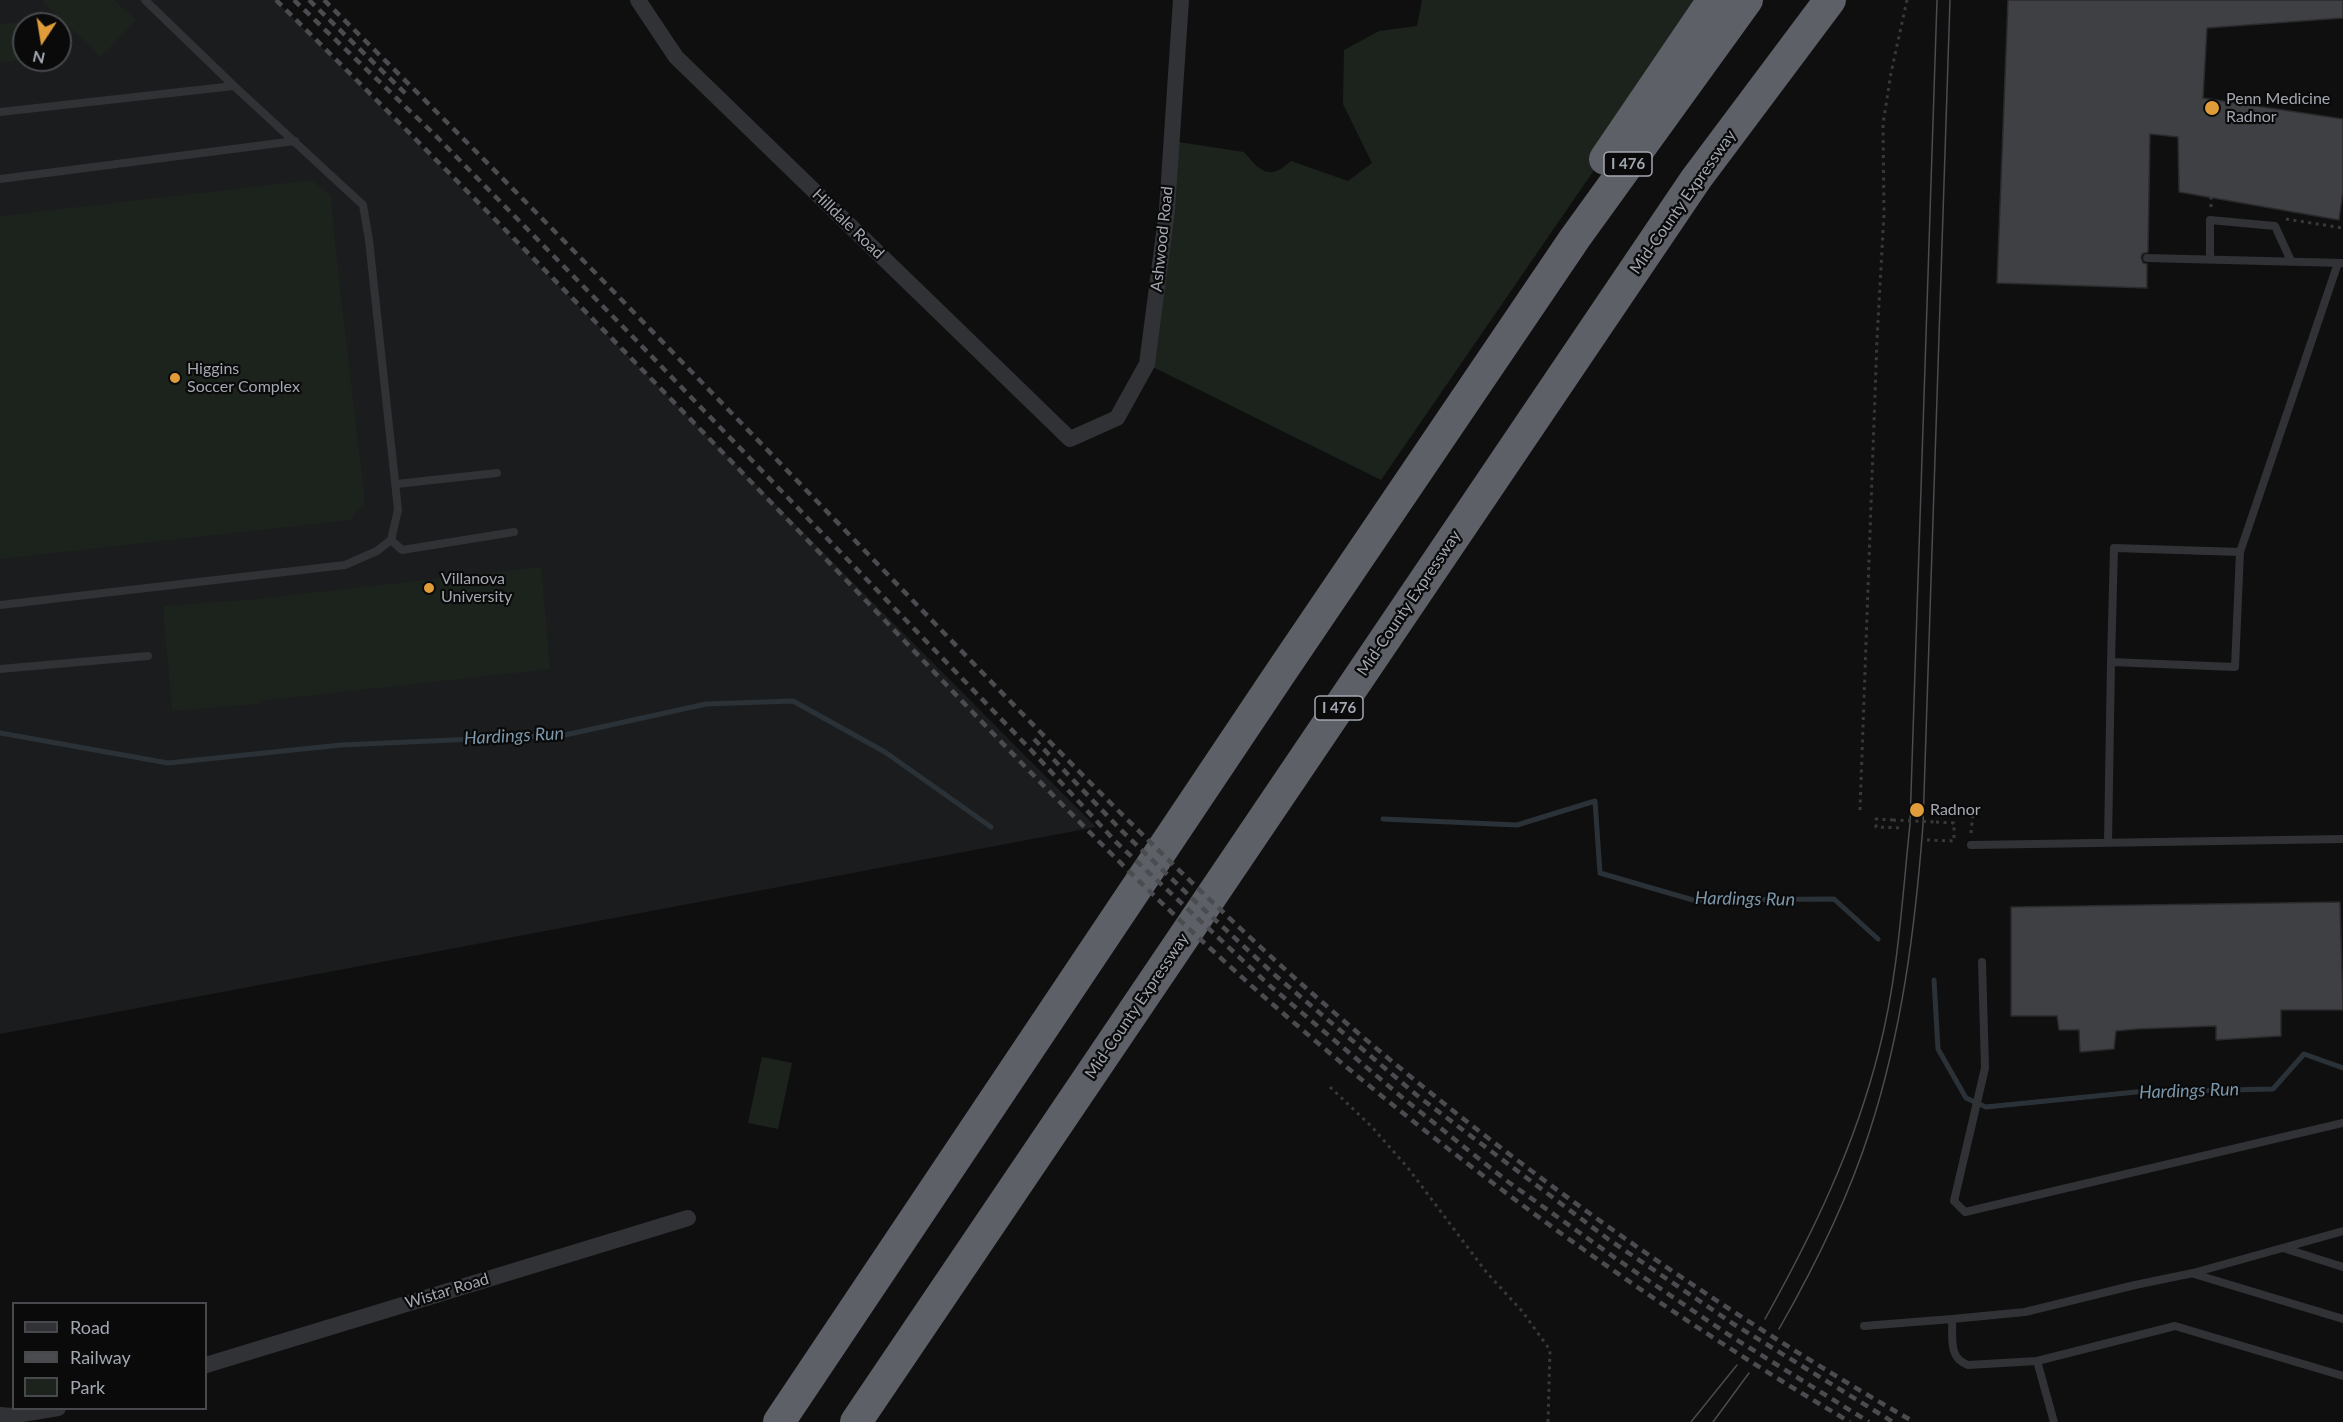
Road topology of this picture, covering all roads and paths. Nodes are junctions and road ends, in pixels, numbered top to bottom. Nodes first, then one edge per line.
1 (145, 0) edge
2 (638, 0) edge
3 (1181, 0) edge
4 (1713, 0) edge
5 (1747, 0) edge
6 (1830, 0) edge
7 (1907, 0) edge
8 (234, 86) junction
9 (0, 112) edge
10 (295, 141) junction
11 (0, 179) edge
12 (2147, 258) dead end
13 (2210, 258) junction
14 (2290, 261) junction
15 (2340, 263) edge
16 (1513, 332) junction
17 (1070, 440) joint
18 (497, 472) dead end
19 (396, 484) junction
20 (514, 532) dead end
21 (391, 540) junction
22 (2240, 552) junction
23 (0, 606) edge
24 (148, 656) dead end
25 (2111, 662) junction
26 (0, 669) edge
27 (1860, 810) dead end
28 (1973, 811) dead end
29 (1902, 828) dead end
30 (2343, 839) edge
31 (1927, 840) dead end
32 (2108, 843) junction
33 (1971, 844) joint
34 (1982, 962) dead end
35 (1330, 1087) dead end
36 (2343, 1123) edge
37 (688, 1218) dead end
38 (2343, 1232) edge
39 (2283, 1248) junction
40 (2343, 1267) edge
41 (2193, 1273) junction
42 (1952, 1319) junction
43 (2343, 1319) edge
44 (1864, 1326) dead end
45 (2037, 1361) junction
46 (207, 1365) edge
47 (2343, 1376) edge
48 (46, 1410) edge
49 (0, 1415) edge
50 (778, 1422) edge
51 (856, 1422) edge
52 (1548, 1422) edge
53 (2054, 1422) edge

1 - 8 lane
2 - 17 street, Hilldale Road
3 - 17 street, Ashwood Road
4 - 16 highway
5 - 16 highway, I 476
6 - 51 highway, Mid-County Expressway / I 476
7 - 27 path
8 - 9 lane
8 - 10 lane
10 - 11 lane
10 - 19 lane
12 - 13 lane
13 - 14 lane
13 - 14 lane
14 - 15 lane
15 - 22 lane
16 - 50 highway, I 476
18 - 19 lane
19 - 21 lane
20 - 21 lane
21 - 23 lane
22 - 25 lane
22 - 25 lane
24 - 26 lane
25 - 32 lane
28 - 33 path
29 - 31 path, bridge
30 - 32 lane
32 - 33 lane
34 - 36 lane
35 - 52 path
37 - 46 street, Wistar Road
38 - 39 lane
39 - 40 lane
39 - 41 lane
41 - 42 lane
41 - 43 lane
42 - 44 lane
42 - 45 lane
45 - 47 lane
45 - 53 lane
48 - 49 street

